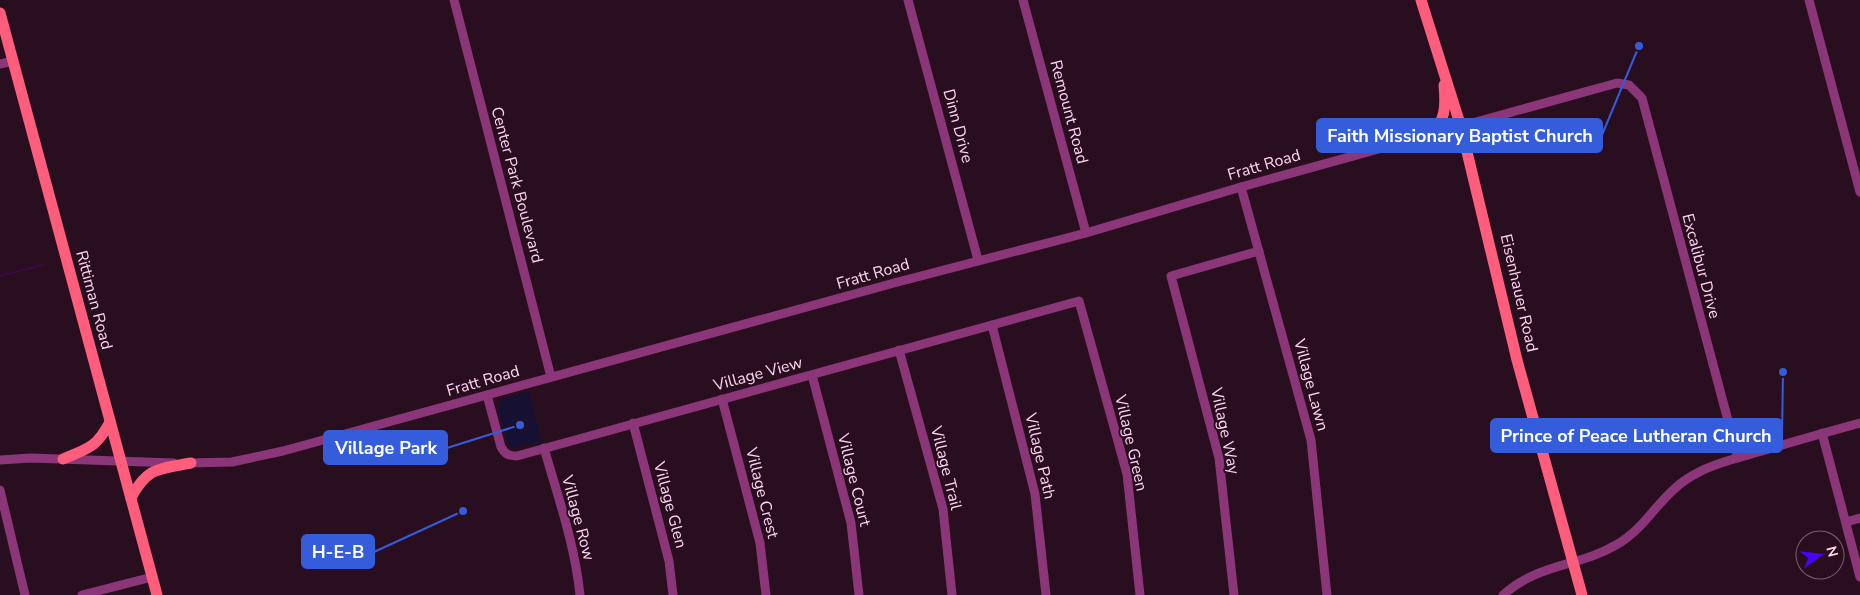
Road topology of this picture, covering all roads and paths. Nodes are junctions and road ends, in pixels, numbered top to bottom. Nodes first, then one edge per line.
1 (454, 0) edge
2 (908, 0) edge
3 (1023, 0) edge
4 (1421, 0) edge
5 (1809, 0) edge
6 (0, 14) edge
7 (13, 61) junction
8 (1441, 61) junction
9 (0, 64) edge
10 (1629, 85) joint
11 (1461, 127) junction
12 (1428, 136) junction
13 (1241, 187) junction
14 (1860, 192) edge
15 (1086, 233) junction
16 (1259, 252) junction
17 (978, 260) junction
18 (1079, 302) joint
19 (992, 325) junction
20 (899, 350) junction
21 (812, 374) junction
22 (551, 377) junction
23 (488, 395) junction
24 (722, 399) junction
25 (110, 422) junction
26 (633, 423) junction
27 (1860, 423) edge
28 (1822, 433) junction
29 (544, 448) junction
30 (1738, 458) junction
31 (63, 459) junction
32 (0, 460) edge
33 (121, 462) junction
34 (191, 463) junction
35 (0, 490) edge
36 (131, 498) junction
37 (1860, 518) edge
38 (1846, 522) junction
39 (1572, 561) junction
40 (152, 577) junction
41 (1860, 577) edge
42 (25, 595) edge
43 (82, 595) edge
44 (157, 595) edge
45 (580, 595) edge
46 (673, 595) edge
47 (766, 595) edge
48 (859, 595) edge
49 (952, 595) edge
50 (1046, 595) edge
51 (1140, 595) edge
52 (1234, 595) edge
53 (1327, 595) edge
54 (1502, 595) edge
55 (1582, 595) edge

1 - 22 street, Center Park Boulevard
2 - 17 street, Dinn Drive
3 - 15 street, Remount Road
4 - 8 main road, Eisenhauer Road
5 - 14 street
6 - 7 main road, Rittiman Road
7 - 9 street
7 - 25 main road, Rittiman Road
8 - 11 main road, Eisenhauer Road
8 - 12 main road
10 - 11 street, Fratt Road
10 - 30 street, Excalibur Drive
11 - 12 street, Fratt Road
11 - 39 main road, Eisenhauer Road
12 - 13 street, Fratt Road
13 - 15 street, Fratt Road
13 - 16 street, Village Lawn
15 - 17 street, Fratt Road
16 - 52 street, Village Way
16 - 53 street, Village Lawn
17 - 22 street, Fratt Road
18 - 19 street, Village View
18 - 51 street, Village Green
19 - 20 street, Village View
19 - 50 street, Village Path
20 - 21 street, Village View
20 - 49 street, Village Trail
21 - 24 street, Village View
21 - 48 street, Village Court
22 - 23 street, Fratt Road
23 - 29 street, Village View
23 - 34 street, Fratt Road
24 - 26 street, Village View
24 - 47 street, Village Crest
25 - 31 main road
25 - 33 main road, Rittiman Road
26 - 29 street, Village View
26 - 46 street, Village Glen
27 - 28 street
28 - 30 street
28 - 38 street
29 - 45 street, Village Row
30 - 39 street
31 - 32 street, Fratt Road
31 - 33 street, Fratt Road
33 - 34 street, Fratt Road
33 - 36 main road, Rittiman Road
34 - 36 main road
35 - 42 street
36 - 40 main road, Rittiman Road
37 - 38 street
38 - 41 street
39 - 54 street
39 - 55 main road, Eisenhauer Road
40 - 43 street
40 - 44 main road, Rittiman Road

